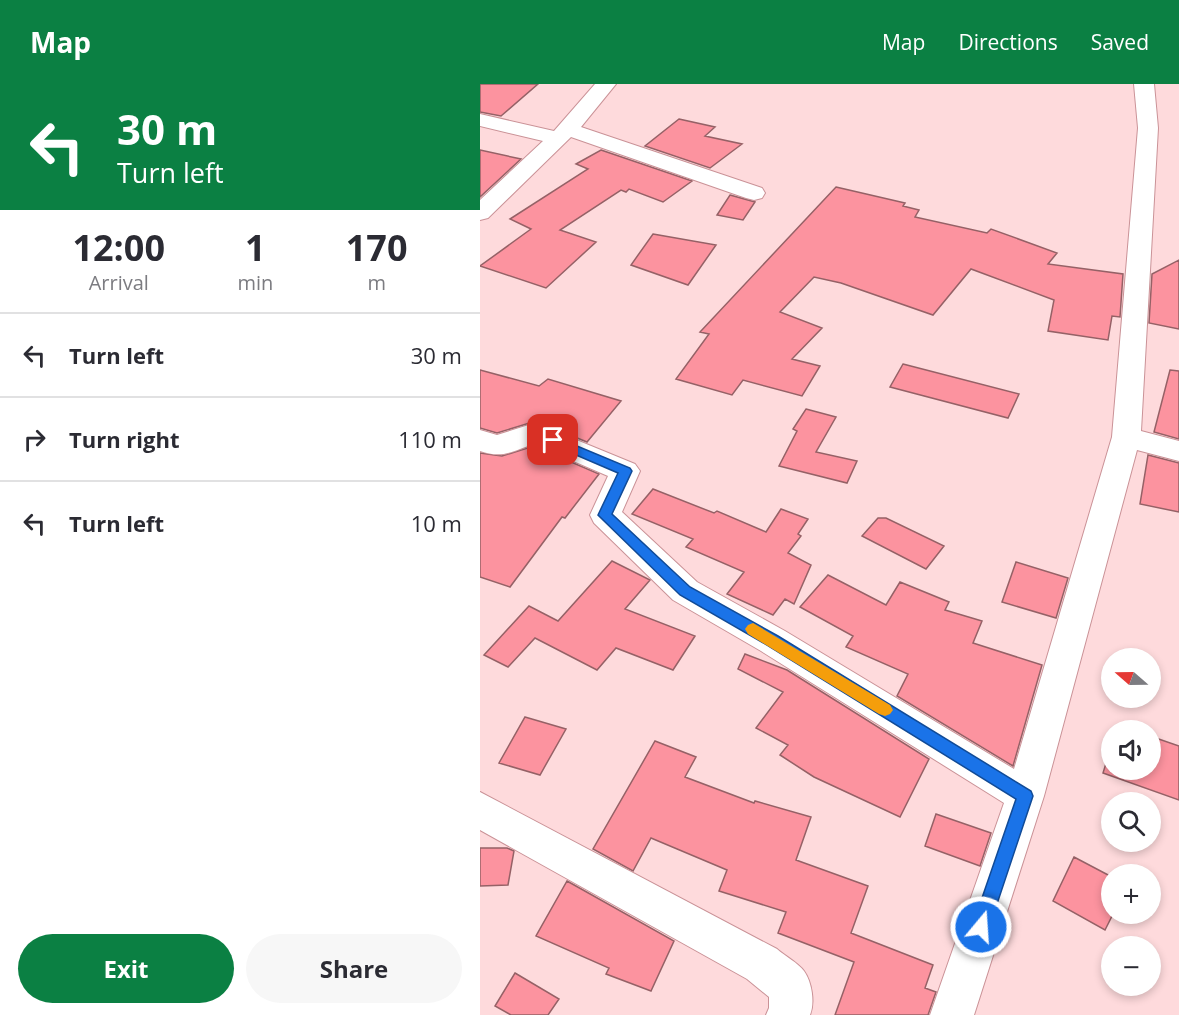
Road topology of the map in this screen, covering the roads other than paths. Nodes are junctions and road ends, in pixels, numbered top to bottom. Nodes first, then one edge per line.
1 (606, 84) edge
2 (1144, 84) edge
3 (480, 120) edge
4 (564, 134) junction
5 (754, 193) dead end
6 (480, 213) edge
7 (1126, 437) junction
8 (480, 440) edge
9 (1179, 451) edge
10 (1025, 796) junction
11 (480, 810) edge
12 (788, 1015) edge
13 (952, 1015) edge

1 - 4 street
2 - 7 street
3 - 4 street
4 - 5 street
4 - 6 street
7 - 9 street
7 - 10 street
8 - 10 street
10 - 13 street
11 - 12 street

